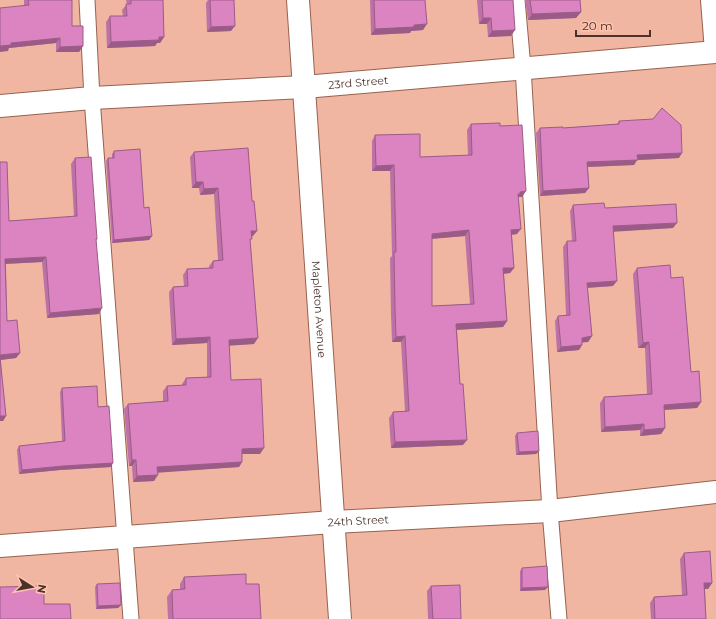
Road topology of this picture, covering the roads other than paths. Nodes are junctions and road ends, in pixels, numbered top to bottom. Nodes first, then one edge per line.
1 (87, 0) edge
2 (298, 0) edge
3 (517, 0) edge
4 (712, 0) edge
5 (716, 52) edge
6 (523, 68) junction
7 (304, 87) junction
8 (92, 98) junction
9 (0, 106) edge
10 (716, 492) edge
11 (550, 511) junction
12 (333, 522) junction
13 (126, 537) junction
14 (0, 546) edge
15 (131, 619) edge
16 (340, 619) edge
17 (558, 619) edge

1 - 8 lane
2 - 7 street, Mapleton Avenue
3 - 6 lane
4 - 5 street
5 - 6 street, 23rd Street
6 - 7 street, 23rd Street
6 - 11 lane
7 - 8 street, 23rd Street
7 - 12 street, Mapleton Avenue
8 - 9 street, 23rd Street
8 - 13 lane
10 - 11 street, 24th Street
11 - 12 street, 24th Street
11 - 17 lane
12 - 13 street, 24th Street
12 - 16 street, Mapleton Avenue
13 - 14 street, 24th Street
13 - 15 lane

